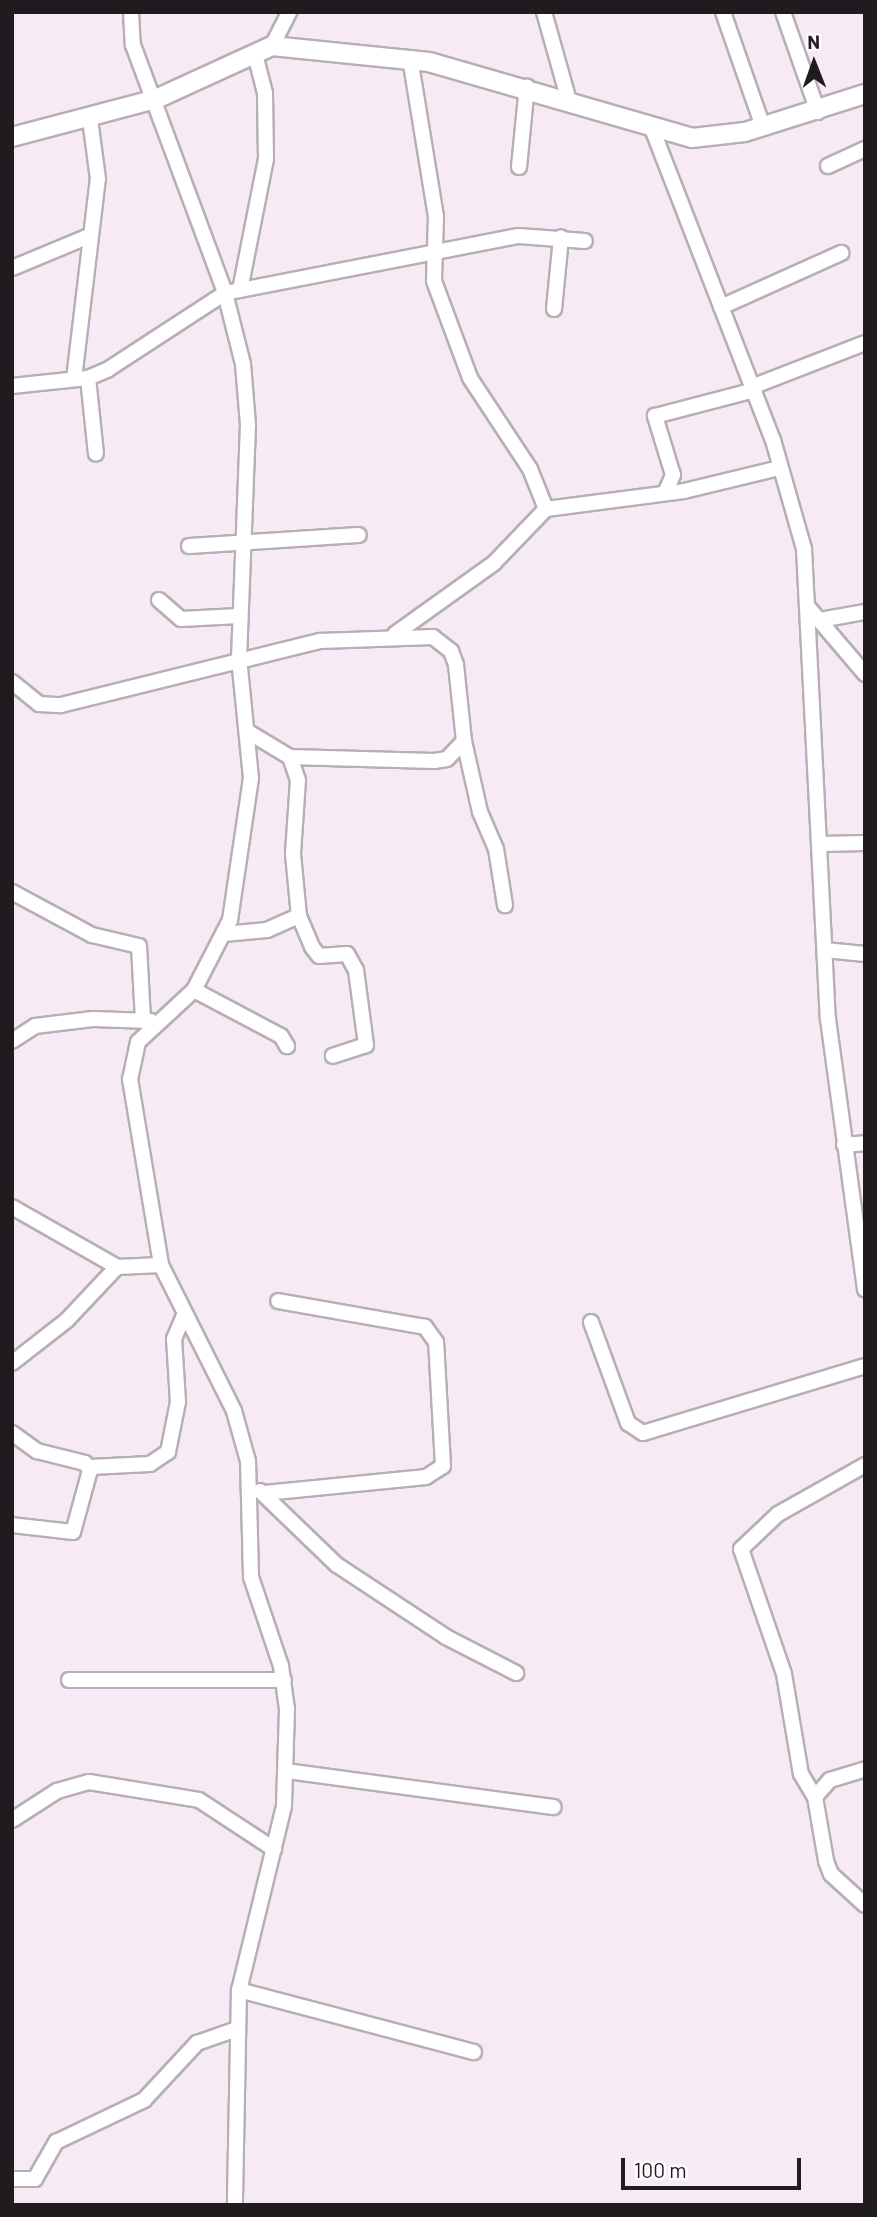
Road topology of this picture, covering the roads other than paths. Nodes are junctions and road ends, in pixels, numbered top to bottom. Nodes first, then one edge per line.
1 (131, 12) edge
2 (289, 12) edge
3 (544, 12) edge
4 (723, 12) edge
5 (783, 12) edge
6 (272, 46) junction
7 (255, 54) junction
8 (411, 58) junction
9 (527, 86) junction
10 (864, 96) edge
11 (156, 99) junction
12 (569, 101) junction
13 (818, 112) junction
14 (90, 119) junction
15 (763, 127) junction
16 (653, 131) junction
17 (12, 138) edge
18 (865, 149) edge
19 (828, 166) dead end
20 (519, 167) dead end
21 (89, 236) junction
22 (561, 237) junction
23 (586, 241) dead end
24 (841, 254) dead end
25 (430, 258) junction
26 (12, 268) edge
27 (240, 290) junction
28 (225, 293) junction
29 (721, 307) junction
30 (554, 309) dead end
31 (865, 342) edge
32 (81, 379) junction
33 (12, 386) edge
34 (754, 388) junction
35 (96, 454) dead end
36 (779, 468) junction
37 (665, 493) junction
38 (546, 509) junction
39 (359, 535) dead end
40 (243, 542) junction
41 (189, 545) dead end
42 (159, 600) dead end
43 (808, 607) junction
44 (865, 612) edge
45 (239, 616) junction
46 (820, 620) junction
47 (395, 634) junction
48 (239, 659) junction
49 (865, 674) edge
50 (12, 682) edge
51 (250, 733) junction
52 (464, 741) junction
53 (290, 757) junction
54 (865, 843) edge
55 (821, 844) junction
56 (12, 892) edge
57 (505, 905) dead end
58 (299, 916) junction
59 (224, 934) junction
60 (825, 950) junction
61 (865, 954) edge
62 (194, 990) junction
63 (143, 1021) junction
64 (159, 1022) junction
65 (12, 1041) edge
66 (287, 1046) dead end
67 (333, 1056) dead end
68 (865, 1143) edge
69 (844, 1145) junction
70 (12, 1207) edge
71 (859, 1228) edge
72 (161, 1265) junction
73 (117, 1267) junction
74 (865, 1289) edge
75 (278, 1301) dead end
76 (184, 1316) junction
77 (591, 1322) dead end
78 (12, 1363) edge
79 (865, 1366) edge
80 (12, 1433) edge
81 (865, 1465) edge
82 (90, 1467) junction
83 (259, 1490) junction
84 (12, 1525) edge
85 (516, 1673) dead end
86 (69, 1679) dead end
87 (284, 1680) junction
88 (865, 1769) edge
89 (287, 1770) junction
90 (815, 1797) junction
91 (554, 1807) dead end
92 (12, 1820) edge
93 (274, 1849) junction
94 (865, 1905) edge
95 (239, 1990) junction
96 (237, 2029) junction
97 (474, 2052) dead end
98 (12, 2179) edge
99 (235, 2205) edge

1 - 11 street
2 - 6 street
3 - 12 street
4 - 15 street
5 - 13 street
6 - 7 street
6 - 8 street
7 - 11 street
7 - 27 street
8 - 9 street
8 - 25 street
9 - 12 street
9 - 20 street
10 - 13 street
11 - 14 street
11 - 28 street
12 - 16 street
13 - 15 street
14 - 17 street
14 - 21 street
15 - 16 street
16 - 29 street
18 - 19 street
21 - 26 street
21 - 32 street
22 - 23 street
22 - 25 street
22 - 30 street
24 - 29 street
25 - 27 street
25 - 38 street
27 - 28 street
28 - 32 street
28 - 40 street
29 - 34 street
31 - 34 street
32 - 33 street
32 - 35 street
34 - 36 street
34 - 37 street
36 - 37 street
36 - 43 street
37 - 38 street
38 - 47 street
39 - 40 street
40 - 41 street
40 - 45 street
42 - 45 street
43 - 46 street
43 - 55 street
44 - 46 street
45 - 48 street
46 - 49 street
47 - 48 street
47 - 52 street
48 - 50 street
48 - 51 street
51 - 53 street
51 - 59 street
52 - 53 street
52 - 57 street
53 - 58 street
54 - 55 street
55 - 60 street
56 - 63 street
58 - 59 street
58 - 67 street
59 - 62 street
60 - 61 street
60 - 69 street
62 - 64 street
62 - 66 street
63 - 64 street
63 - 65 street
64 - 72 street
68 - 69 street
69 - 71 street
70 - 73 street
71 - 74 street
72 - 73 street
72 - 76 street
73 - 78 street
75 - 83 street
76 - 82 street
76 - 83 street
77 - 79 street
80 - 82 street
81 - 90 street
82 - 84 street
83 - 85 street
83 - 87 street
86 - 87 street
87 - 89 street
88 - 90 street
89 - 91 street
89 - 93 street
90 - 94 street
92 - 93 street
93 - 95 street
95 - 96 street
95 - 97 street
96 - 98 street
96 - 99 street

